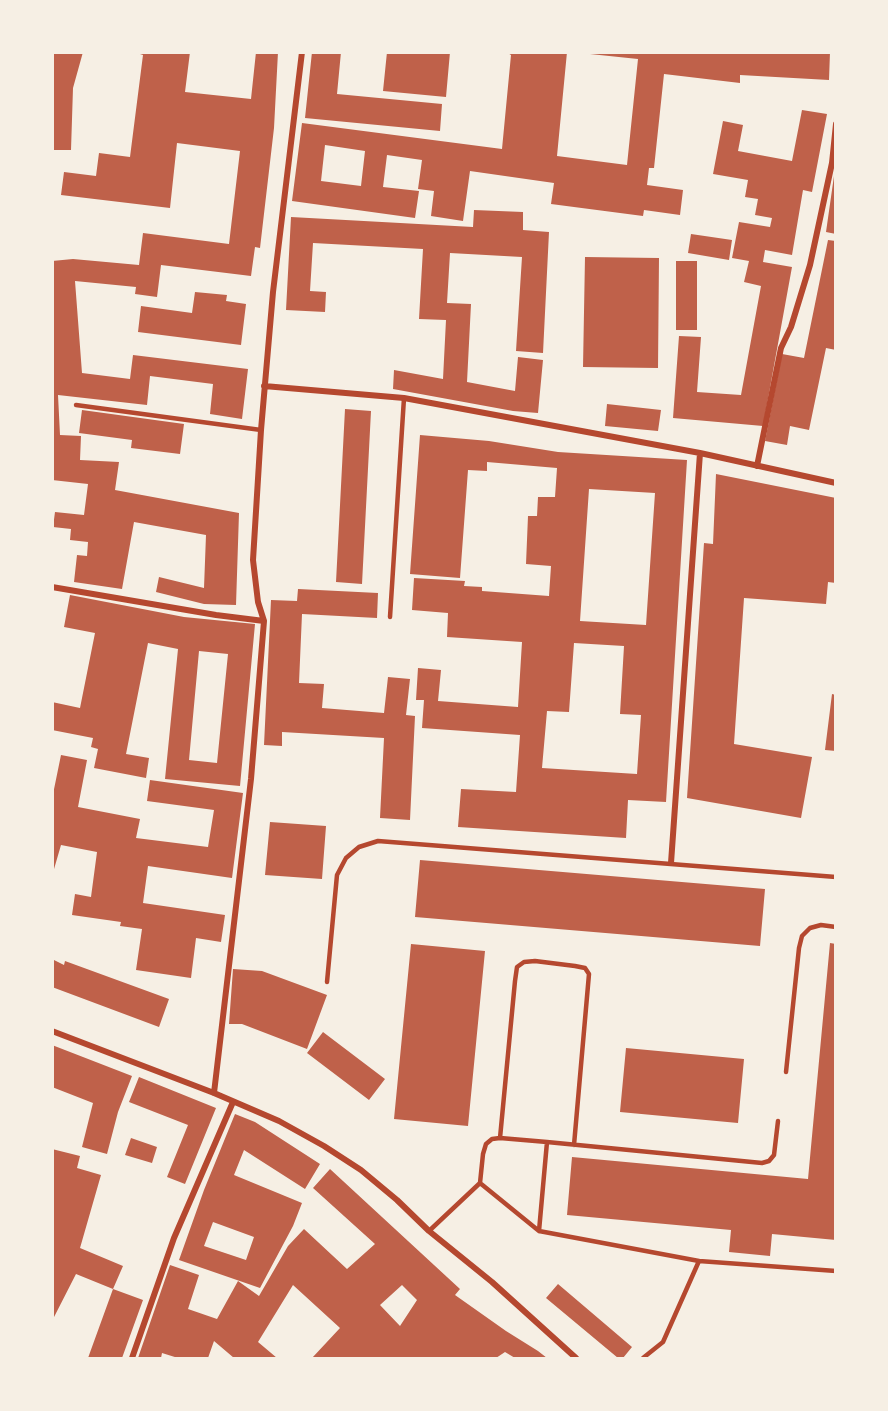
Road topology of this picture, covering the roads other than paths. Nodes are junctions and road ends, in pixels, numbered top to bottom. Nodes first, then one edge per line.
1 (302, 52) edge
2 (836, 124) edge
3 (264, 386) junction
4 (404, 398) junction
5 (76, 405) dead end
6 (261, 430) junction
7 (700, 453) junction
8 (757, 466) junction
9 (836, 483) edge
10 (52, 587) edge
11 (390, 617) dead end
12 (264, 621) junction
13 (671, 863) junction
14 (836, 877) edge
15 (836, 927) edge
16 (327, 982) dead end
17 (52, 1031) edge
18 (786, 1072) dead end
19 (214, 1094) junction
20 (233, 1102) junction
21 (778, 1121) dead end
22 (500, 1138) junction
23 (547, 1142) junction
24 (574, 1145) junction
25 (480, 1183) junction
26 (429, 1231) junction
27 (539, 1231) junction
28 (699, 1261) junction
29 (836, 1271) edge
30 (132, 1359) edge
31 (576, 1359) edge
32 (643, 1359) edge

1 - 3 street
2 - 8 street
3 - 4 street
3 - 6 street
4 - 7 street
4 - 11 lane
5 - 6 lane
6 - 12 street
7 - 8 street
7 - 13 street
8 - 9 street
10 - 12 street
12 - 19 street
13 - 14 lane
13 - 16 lane
15 - 18 lane
17 - 19 street
19 - 20 street
20 - 26 street
20 - 30 street
21 - 24 lane
22 - 23 lane
22 - 24 lane
22 - 25 lane
23 - 24 lane
23 - 27 lane
25 - 26 lane
25 - 27 lane
26 - 31 street
27 - 28 lane
28 - 29 lane
28 - 32 lane

